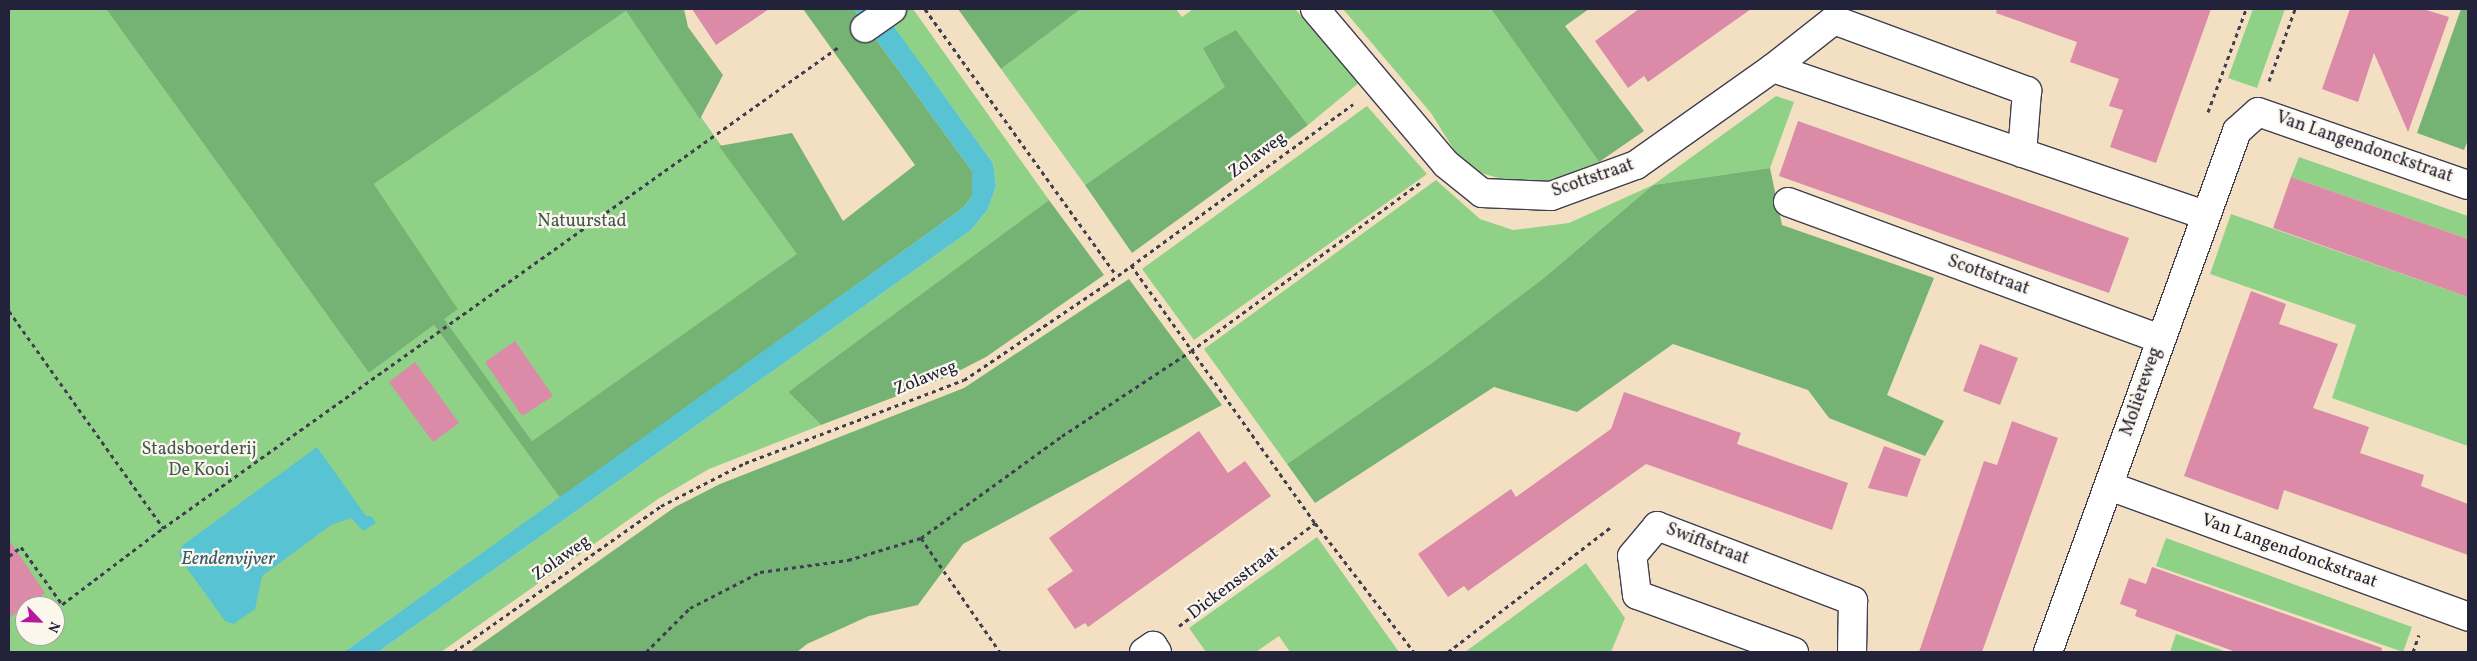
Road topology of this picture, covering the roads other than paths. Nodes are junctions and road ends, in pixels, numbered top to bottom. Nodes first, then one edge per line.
1 (1316, 9) edge
2 (1773, 68) junction
3 (2236, 131) joint
4 (2022, 153) junction
5 (2468, 185) edge
6 (1788, 202) dead end
7 (2206, 215) junction
8 (2161, 339) junction
9 (2109, 486) junction
10 (2468, 617) edge
11 (1794, 652) edge
12 (1852, 652) edge
13 (2048, 652) edge

1 - 2 street, Scottstraat
2 - 4 street
2 - 4 street, Scottstraat
3 - 5 street, Van Langendonckstraat
3 - 7 street, Molièreweg
4 - 7 street
6 - 8 street, Scottstraat
7 - 8 street, Molièreweg
8 - 9 street, Molièreweg
9 - 10 street, Van Langendonckstraat
9 - 13 street, Molièreweg
11 - 12 street, Swiftstraat

